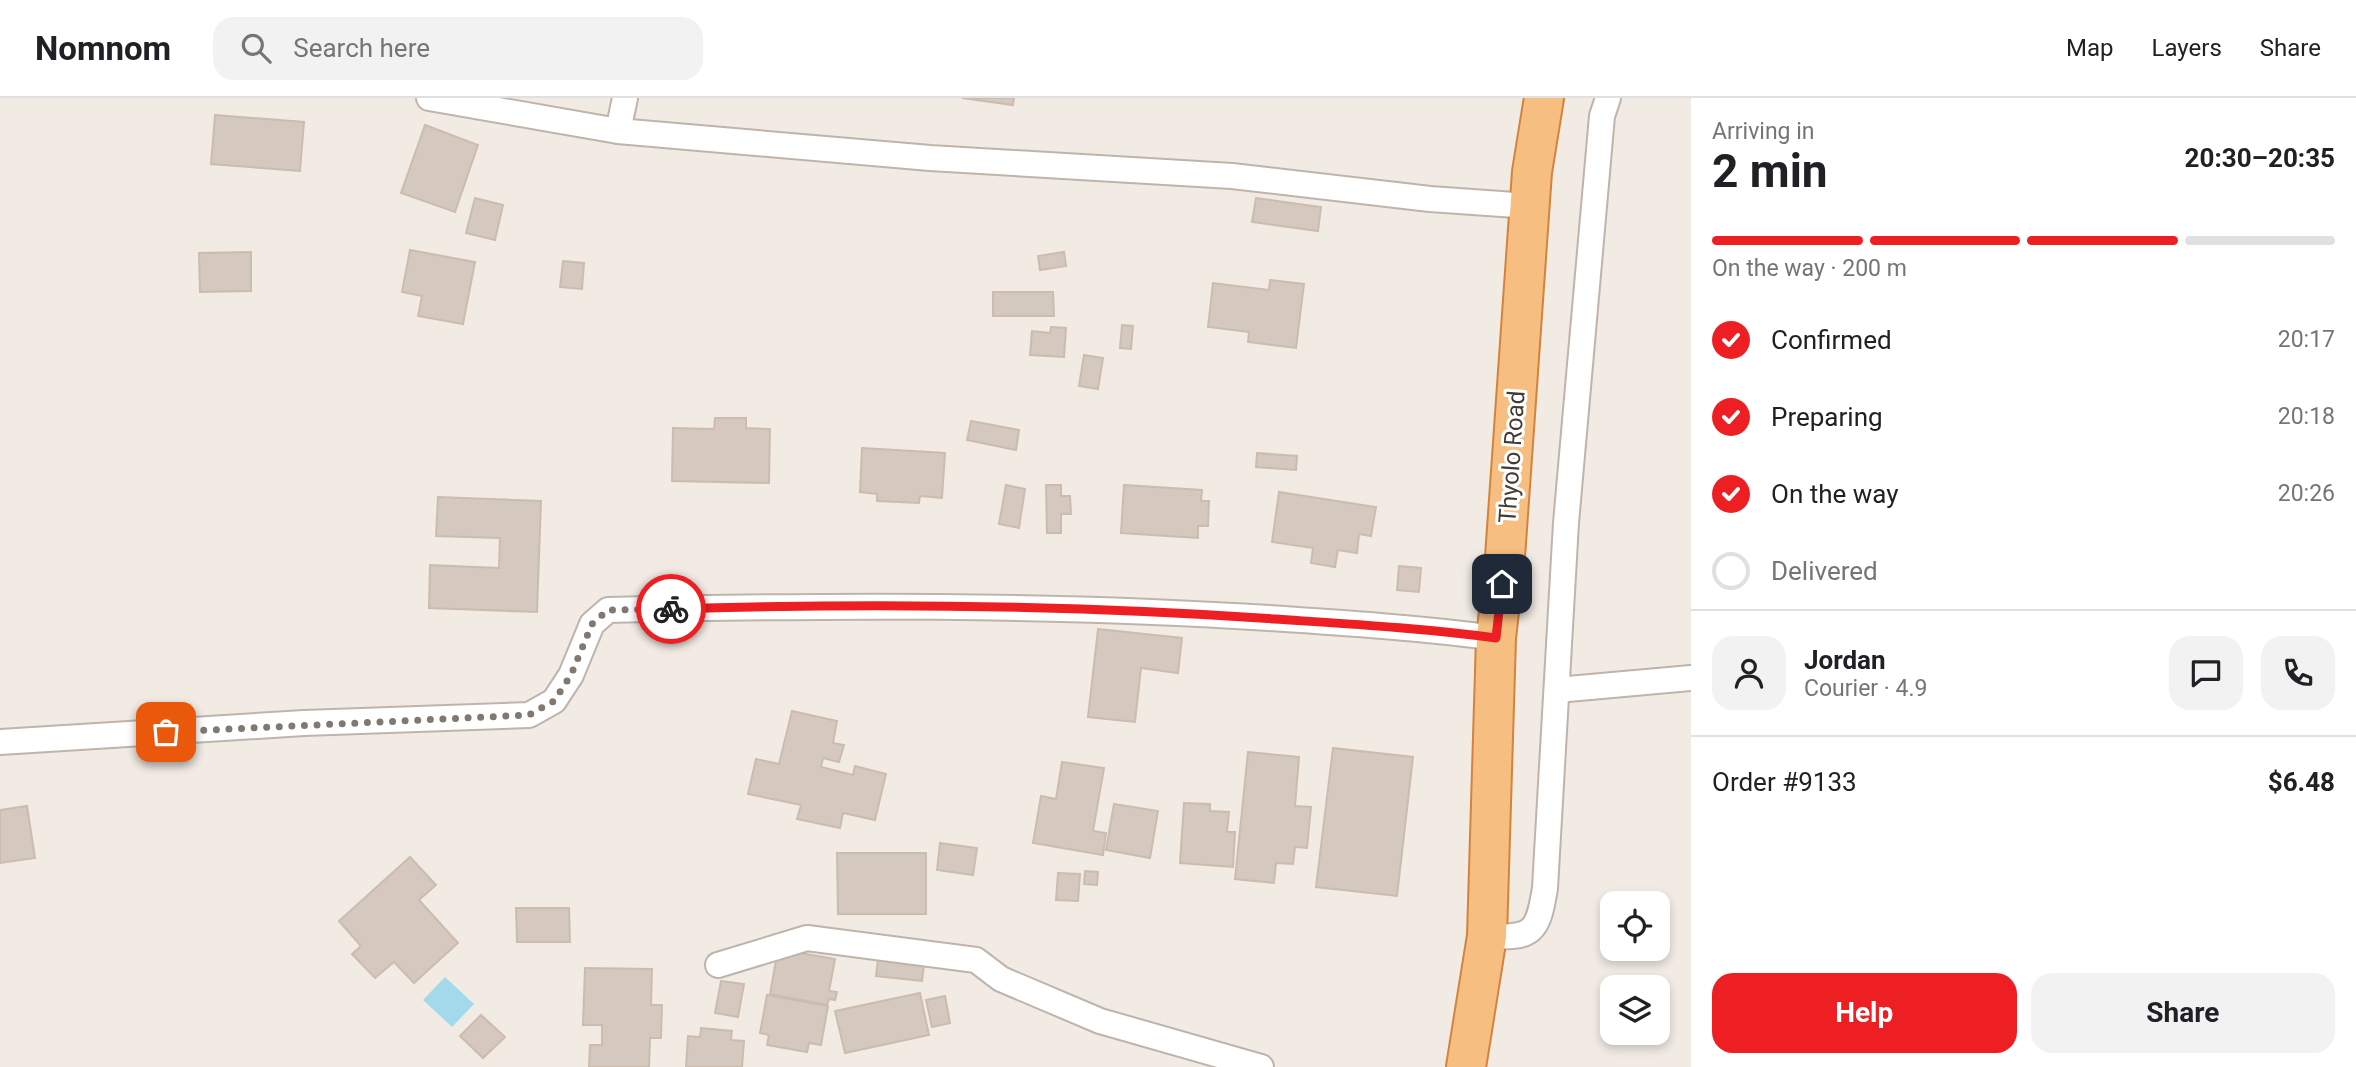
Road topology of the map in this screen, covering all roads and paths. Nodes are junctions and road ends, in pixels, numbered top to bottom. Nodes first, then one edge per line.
1 (429, 98) edge
2 (625, 98) edge
3 (1544, 98) edge
4 (1608, 98) edge
5 (618, 131) junction
6 (1529, 206) junction
7 (1496, 638) junction
8 (1691, 678) edge
9 (1556, 690) junction
10 (0, 742) edge
11 (1487, 936) junction
12 (718, 965) dead end
13 (1261, 1067) edge
14 (1466, 1067) edge

1 - 5 street
2 - 5 street
3 - 6 highway, Thyolo Road
4 - 9 street
5 - 6 street
6 - 7 highway, Thyolo Road
7 - 10 street
7 - 11 highway, Thyolo Road
8 - 9 street
9 - 11 street
11 - 14 highway, Thyolo Road
12 - 13 street

